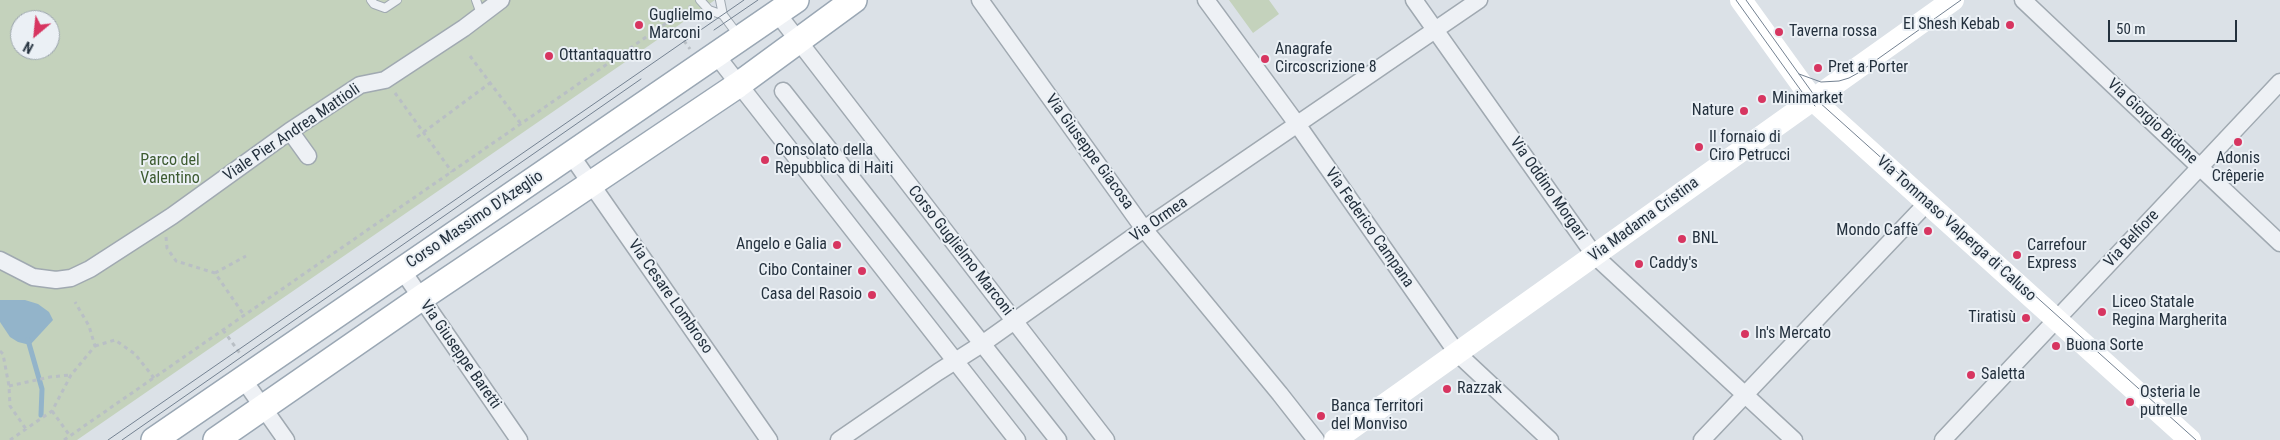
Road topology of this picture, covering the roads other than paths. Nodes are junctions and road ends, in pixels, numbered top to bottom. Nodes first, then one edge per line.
1 (371, 0) edge
2 (397, 0) edge
3 (501, 0) edge
4 (700, 0) edge
5 (720, 0) edge
6 (854, 0) edge
7 (980, 0) edge
8 (1206, 0) edge
9 (1414, 0) edge
10 (1478, 0) edge
11 (1741, 0) edge
12 (1953, 0) edge
13 (2023, 0) edge
14 (479, 7) edge
15 (786, 7) edge
16 (723, 15) junction
17 (1434, 30) junction
18 (741, 38) junction
19 (798, 41) junction
20 (716, 55) junction
21 (2280, 82) edge
22 (738, 85) junction
23 (783, 90) dead end
24 (1813, 100) junction
25 (1297, 124) junction
26 (290, 131) junction
27 (571, 155) junction
28 (308, 156) dead end
29 (2200, 168) junction
30 (591, 184) junction
31 (1926, 202) junction
32 (1144, 229) junction
33 (2280, 243) edge
34 (1595, 256) junction
35 (0, 260) edge
36 (402, 270) junction
37 (421, 298) junction
38 (2056, 320) junction
39 (1015, 322) junction
40 (982, 344) junction
41 (1457, 353) junction
42 (956, 362) junction
43 (243, 379) junction
44 (1744, 395) junction
45 (263, 406) junction
46 (154, 440) edge
47 (216, 440) edge
48 (286, 440) edge
49 (519, 440) edge
50 (769, 440) edge
51 (839, 440) edge
52 (1017, 440) edge
53 (1058, 440) edge
54 (1106, 440) edge
55 (1316, 440) edge
56 (1335, 440) edge
57 (1550, 440) edge
58 (1702, 440) edge
59 (1794, 440) edge
60 (1943, 440) edge
61 (2190, 440) edge

1 - 2 lane
3 - 14 street, Viale Pier Andrea Mattioli
4 - 16 lane
5 - 16 lane
6 - 19 main road
7 - 32 street, Via Giuseppe Giacosa
8 - 25 street, Via Federico Campana
9 - 17 street, Via Oddino Morgari
10 - 17 street, Via Ormea
11 - 24 street, Via Tommaso Valperga di Caluso
12 - 24 street, Via Madama Cristina
13 - 29 street, Via Giorgio Bidone
14 - 26 street, Viale Pier Andrea Mattioli
15 - 18 main road, Corso Massimo D'Azeglio
15 - 19 street, Corso Guglielmo Marconi
16 - 18 lane
17 - 25 street, Via Ormea
17 - 34 street, Via Oddino Morgari
18 - 20 main road, Corso Massimo D'Azeglio
19 - 22 main road
19 - 39 street, Corso Guglielmo Marconi
20 - 22 street
20 - 27 main road, Corso Massimo D'Azeglio
21 - 29 street, Via Belfiore
22 - 30 main road
22 - 42 street
23 - 40 street
24 - 31 street, Via Tommaso Valperga di Caluso
24 - 34 street, Via Madama Cristina
25 - 32 street, Via Ormea
25 - 41 street, Via Federico Campana
26 - 28 street
26 - 35 street, Viale Pier Andrea Mattioli
27 - 30 street, Via Cesare Lombroso
27 - 36 main road, Corso Massimo D'Azeglio
29 - 33 street, Via Giorgio Bidone
29 - 38 street, Via Belfiore
30 - 37 main road
30 - 50 street, Via Cesare Lombroso
31 - 38 street, Via Tommaso Valperga di Caluso
31 - 44 street
32 - 39 street, Via Ormea
32 - 55 street, Via Giuseppe Giacosa
34 - 41 street, Via Madama Cristina
34 - 44 street, Via Oddino Morgari
36 - 37 street, Via Giuseppe Baretti
36 - 43 main road, Corso Massimo D'Azeglio
37 - 45 main road
37 - 49 street, Via Giuseppe Baretti
38 - 60 street, Via Belfiore
38 - 61 street, Via Tommaso Valperga di Caluso
39 - 40 street, Via Ormea
39 - 54 street, Corso Guglielmo Marconi
40 - 42 street, Via Ormea
40 - 53 street
41 - 56 street, Via Madama Cristina
41 - 57 street, Via Federico Campana
42 - 51 street, Via Ormea
42 - 52 street
43 - 45 street
43 - 46 main road, Corso Massimo D'Azeglio
44 - 58 street
44 - 59 street, Via Oddino Morgari
45 - 47 main road
45 - 48 street

